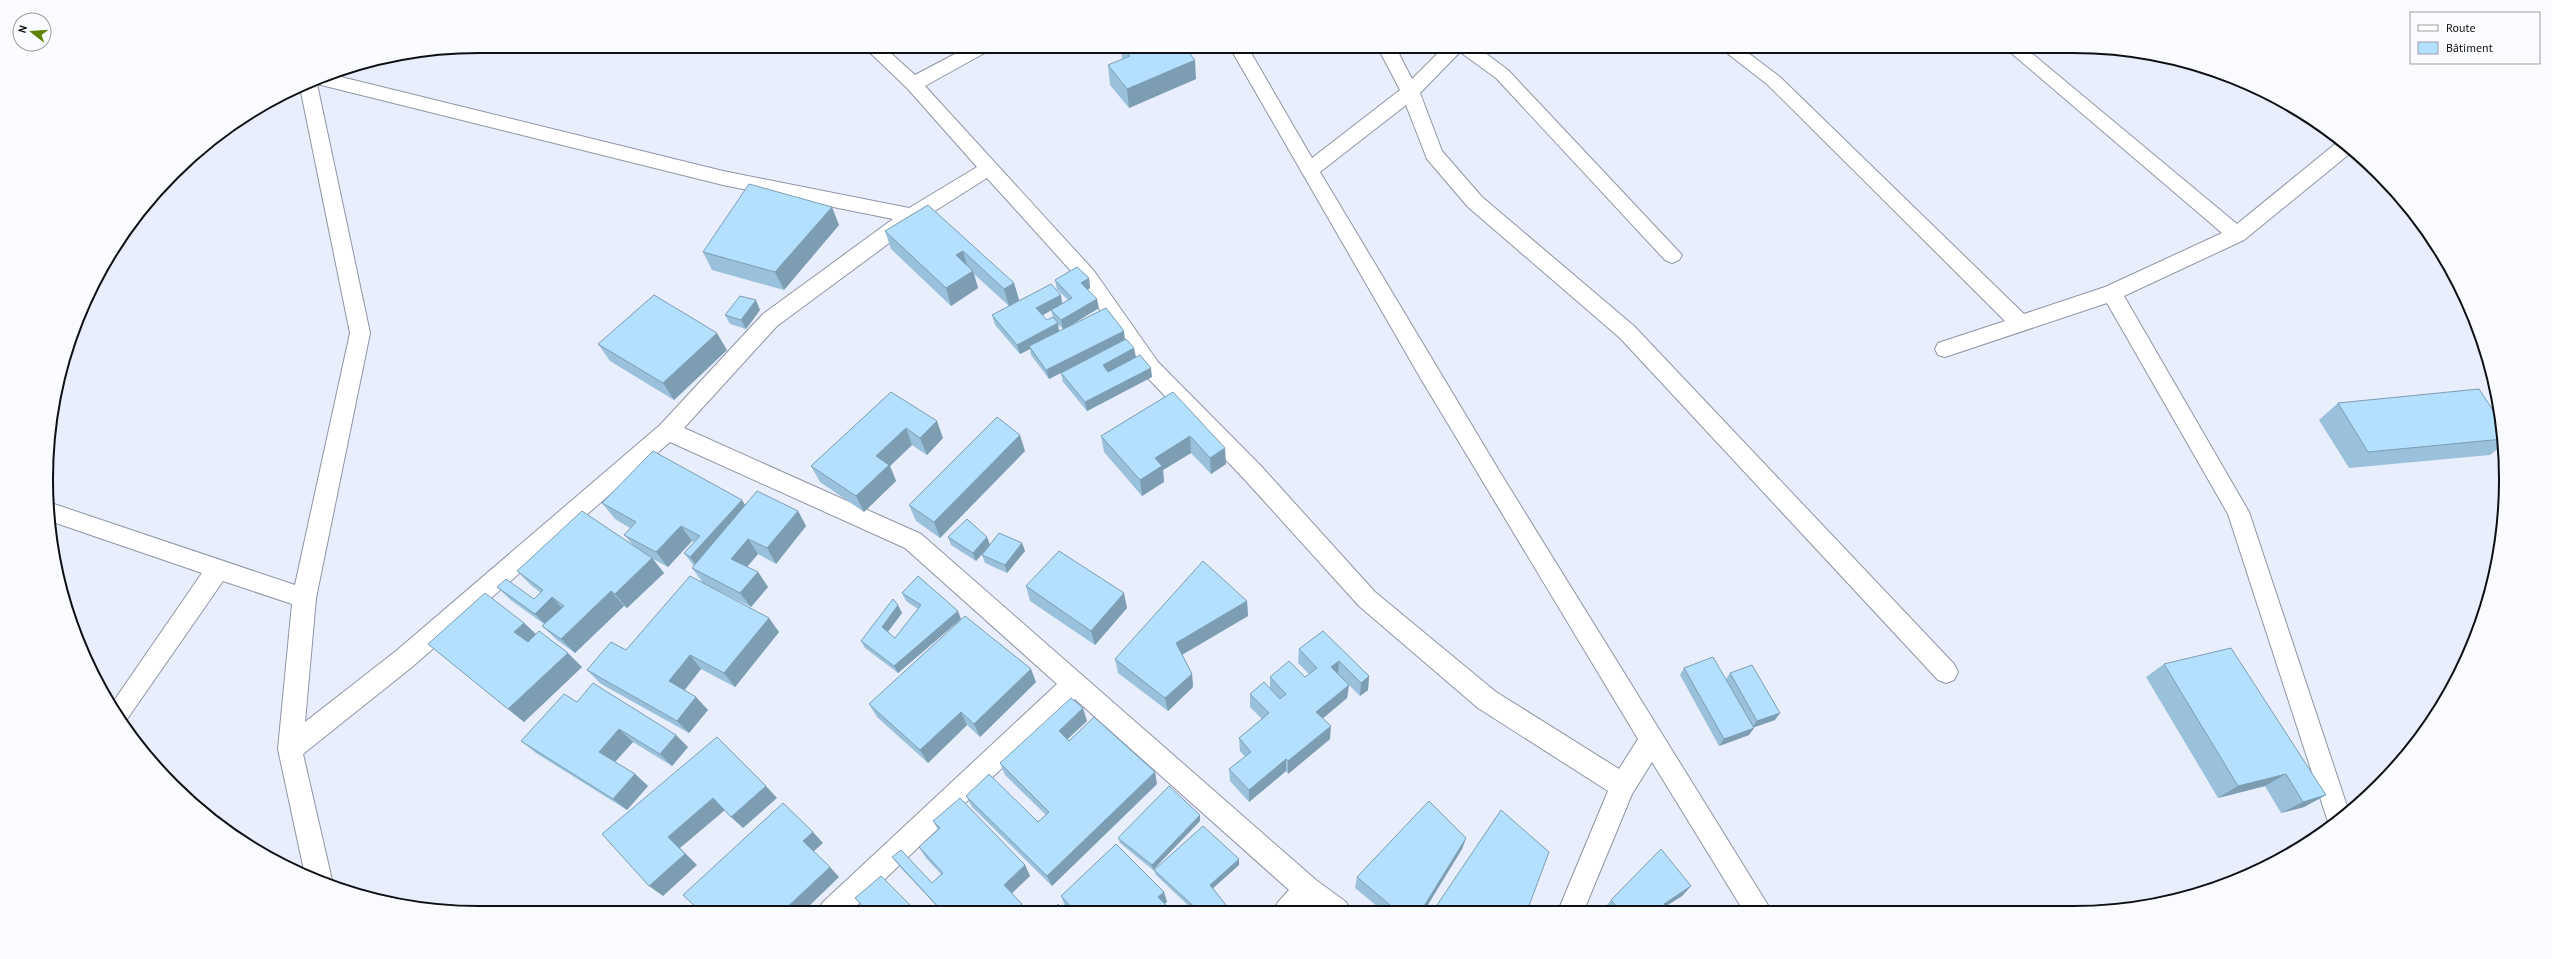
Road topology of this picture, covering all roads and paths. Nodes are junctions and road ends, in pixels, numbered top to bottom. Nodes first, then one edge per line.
1 (880, 53) edge
2 (971, 53) edge
3 (1242, 53) edge
4 (1390, 53) edge
5 (1447, 53) edge
6 (1474, 53) edge
7 (1736, 53) edge
8 (2020, 53) edge
9 (329, 80) edge
10 (913, 84) junction
11 (309, 88) edge
12 (1410, 92) junction
13 (2341, 149) edge
14 (989, 168) junction
15 (1309, 170) junction
16 (912, 216) junction
17 (2237, 235) junction
18 (1672, 255) dead end
19 (2112, 293) junction
20 (2020, 323) junction
21 (1945, 348) dead end
22 (668, 431) junction
23 (55, 513) edge
24 (218, 569) junction
25 (304, 598) junction
26 (1946, 672) dead end
27 (1074, 684) junction
28 (121, 710) edge
29 (1651, 740) junction
30 (290, 749) junction
31 (1623, 786) junction
32 (2337, 814) edge
33 (317, 874) edge
34 (1307, 889) junction
35 (837, 906) edge
36 (1292, 906) edge
37 (1330, 906) edge
38 (1572, 906) edge
39 (1755, 906) edge

1 - 10 street
2 - 10 street
3 - 15 street
4 - 12 street
5 - 12 street
6 - 18 street
7 - 20 street
8 - 17 street
9 - 16 street
10 - 14 street
11 - 25 street
12 - 15 street
12 - 26 street
13 - 17 street
14 - 16 street
14 - 31 street
15 - 29 street
16 - 22 street
17 - 19 street
19 - 20 street
19 - 32 street
20 - 21 street
22 - 27 street
22 - 30 street
23 - 24 street
24 - 25 street
24 - 28 street
25 - 30 street
27 - 34 street
27 - 35 street
29 - 31 street
29 - 39 street
30 - 33 street
31 - 38 street
34 - 36 street
34 - 37 street

